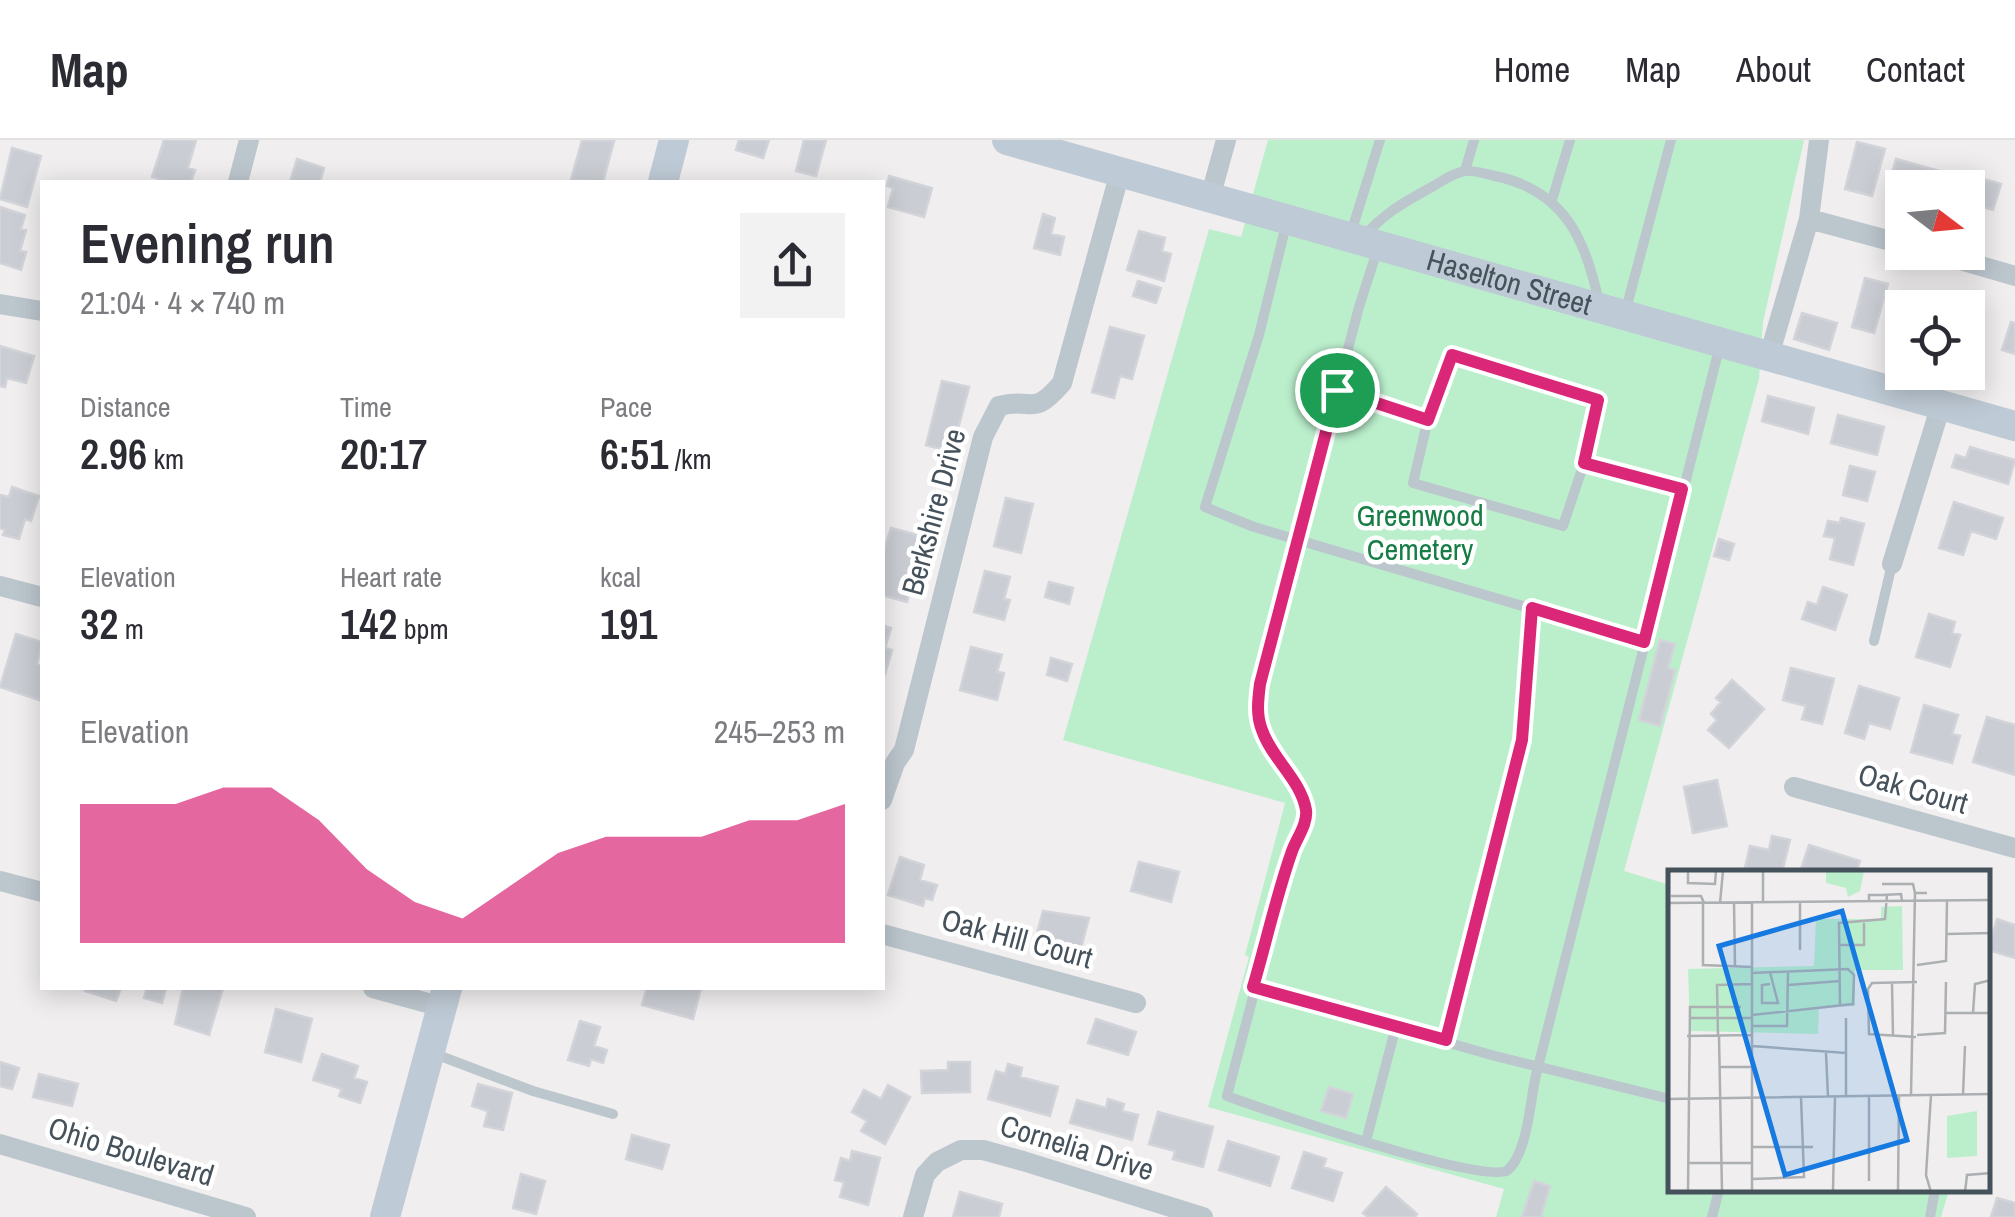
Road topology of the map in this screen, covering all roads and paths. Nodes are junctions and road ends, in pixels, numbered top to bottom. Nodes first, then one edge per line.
1 (250, 140) edge
2 (674, 140) edge
3 (1006, 140) edge
4 (1226, 140) edge
5 (1380, 140) edge
6 (1474, 140) edge
7 (1570, 140) edge
8 (1671, 140) edge
9 (1819, 140) edge
10 (1465, 171) junction
11 (1120, 172) junction
12 (239, 180) edge
13 (664, 180) edge
14 (1210, 198) junction
15 (1552, 200) junction
16 (1288, 219) junction
17 (1808, 219) junction
18 (1885, 239) edge
19 (1363, 240) junction
20 (1985, 267) edge
21 (2015, 276) edge
22 (0, 304) edge
23 (40, 311) edge
24 (1612, 312) junction
25 (1720, 342) junction
26 (1769, 356) junction
27 (1337, 390) junction
28 (1941, 405) junction
29 (1428, 420) junction
30 (2015, 426) edge
31 (1584, 463) junction
32 (1682, 489) junction
33 (1296, 540) junction
34 (1892, 564) joint
35 (0, 586) edge
36 (40, 596) edge
37 (1532, 608) junction
38 (1874, 641) dead end
39 (1644, 642) junction
40 (889, 764) edge
41 (1794, 786) dead end
42 (2015, 848) edge
43 (0, 881) edge
44 (40, 891) edge
45 (885, 935) edge
46 (1253, 987) junction
47 (389, 990) edge
48 (444, 997) edge
49 (1136, 1003) dead end
50 (1396, 1026) junction
51 (1446, 1040) junction
52 (430, 1052) junction
53 (1538, 1064) junction
54 (1668, 1098) edge
55 (613, 1114) dead end
56 (1366, 1141) junction
57 (0, 1144) edge
58 (1718, 1192) edge
59 (1936, 1192) edge
60 (246, 1217) edge
61 (385, 1217) edge
62 (913, 1217) edge
63 (1203, 1217) edge
64 (1712, 1217) edge
65 (1930, 1217) edge

1 - 12 street
2 - 13 street
3 - 11 street, Haselton Street
4 - 14 street
5 - 19 lane
6 - 10 lane
7 - 15 lane
8 - 24 lane
9 - 17 street
10 - 15 lane
10 - 19 lane
11 - 14 street, Haselton Street
11 - 40 street, Berkshire Drive
14 - 16 street, Haselton Street
15 - 24 lane
16 - 19 street, Haselton Street
16 - 33 lane
17 - 18 street
17 - 26 street
19 - 24 street, Haselton Street
19 - 27 lane
20 - 21 street
22 - 23 street
24 - 25 street, Haselton Street
25 - 26 street, Haselton Street
25 - 32 lane
26 - 28 street, Haselton Street
27 - 29 lane
27 - 33 lane
28 - 30 street, Haselton Street
28 - 34 street
29 - 31 lane
29 - 31 lane
31 - 32 lane
32 - 39 lane
33 - 37 lane
33 - 46 lane
34 - 38 lane
35 - 36 street
37 - 39 lane
37 - 51 lane
39 - 53 lane
41 - 42 street, Oak Court
43 - 44 street
45 - 49 street, Oak Hill Court
46 - 50 lane
46 - 56 lane
47 - 48 street
48 - 52 street
50 - 51 lane
50 - 56 lane
51 - 53 lane
52 - 55 lane
52 - 61 street
53 - 54 lane
53 - 56 lane
57 - 60 street, Ohio Boulevard
58 - 64 lane
59 - 65 lane
62 - 63 street, Cornelia Drive

